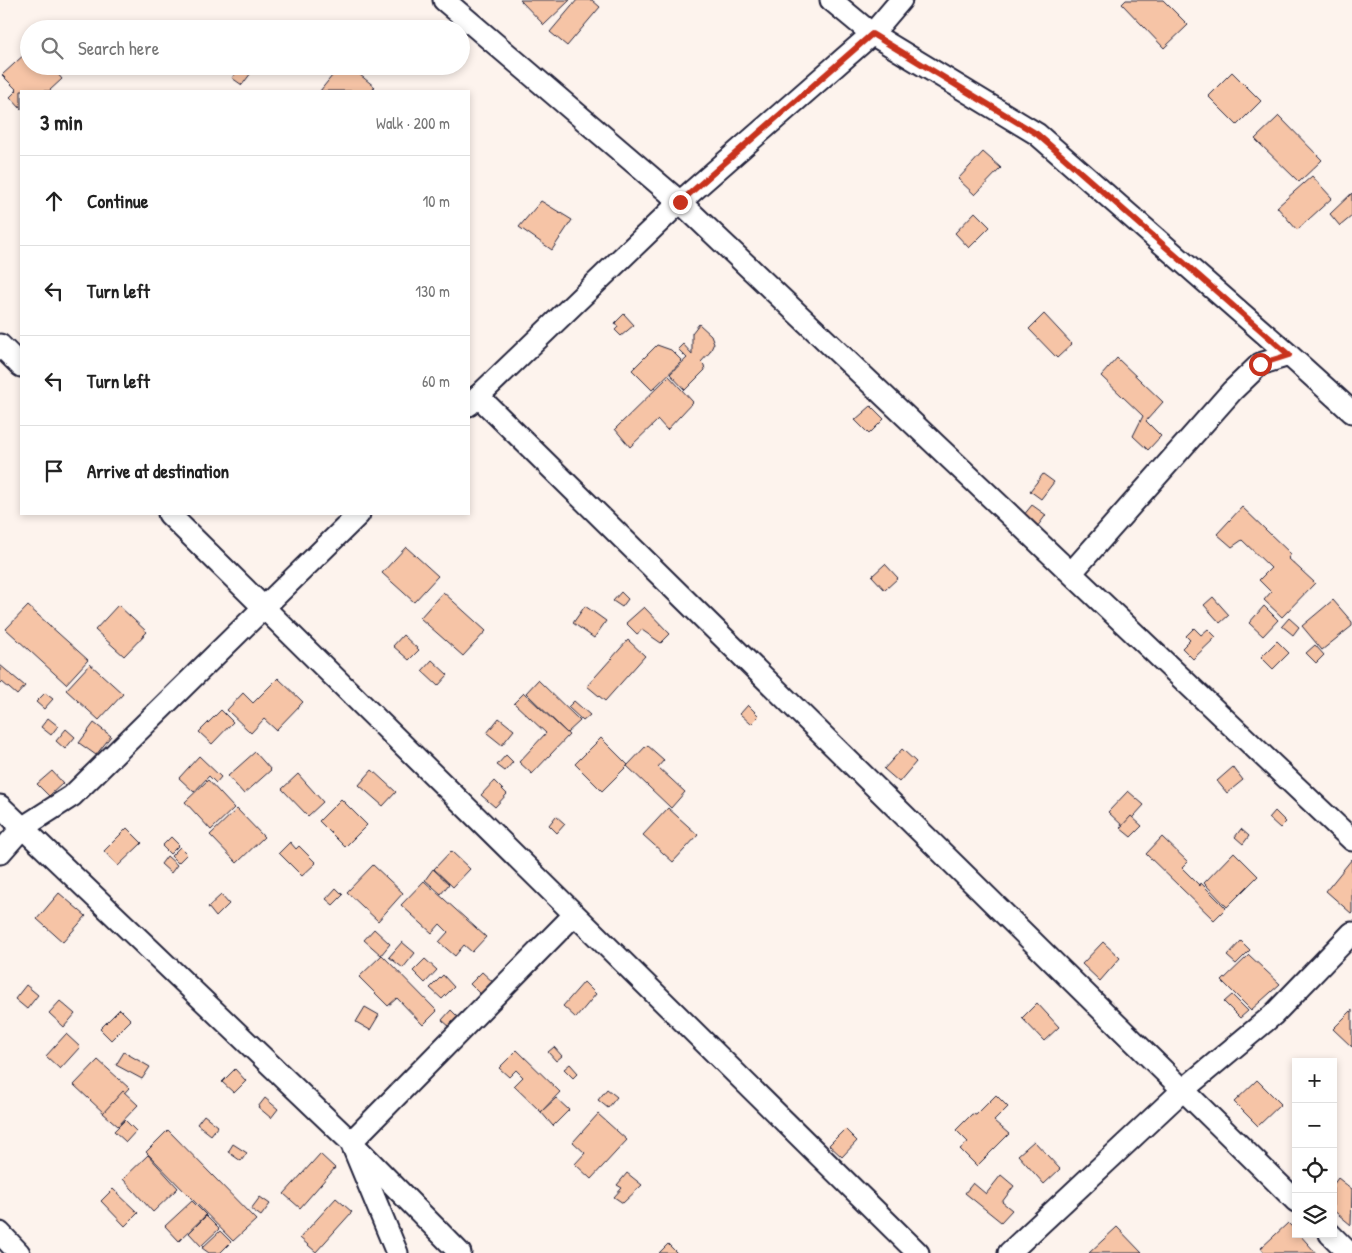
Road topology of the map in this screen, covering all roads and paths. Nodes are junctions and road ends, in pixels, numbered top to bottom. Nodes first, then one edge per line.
1 (444, 0) edge
2 (831, 0) edge
3 (901, 0) edge
4 (467, 20) edge
5 (470, 22) edge
6 (872, 34) junction
7 (680, 202) junction
8 (0, 345) edge
9 (1289, 355) junction
10 (20, 365) edge
11 (473, 401) edge
12 (1352, 412) edge
13 (170, 515) edge
14 (358, 515) edge
15 (1072, 572) junction
16 (264, 608) junction
17 (0, 806) edge
18 (22, 828) junction
19 (1352, 840) edge
20 (0, 854) edge
21 (574, 915) junction
22 (1352, 934) edge
23 (1183, 1090) junction
24 (351, 1142) junction
25 (1292, 1197) edge
26 (0, 1233) edge
27 (1334, 1238) edge
28 (19, 1253) edge
29 (397, 1253) edge
30 (460, 1253) edge
31 (918, 1253) edge
32 (1010, 1253) edge
33 (1349, 1253) edge

1 - 4 street
2 - 6 street
3 - 6 street
5 - 7 street
6 - 7 street
6 - 9 street
7 - 11 street
7 - 15 street
8 - 10 street
9 - 12 street
9 - 15 street
11 - 23 street
13 - 16 street
14 - 16 street
15 - 19 street
16 - 18 street
16 - 21 street
17 - 18 street
18 - 20 street
18 - 24 street
21 - 24 street
21 - 31 street
22 - 23 street
23 - 25 street
23 - 32 street
24 - 29 street
24 - 30 street
26 - 28 street
27 - 33 street

